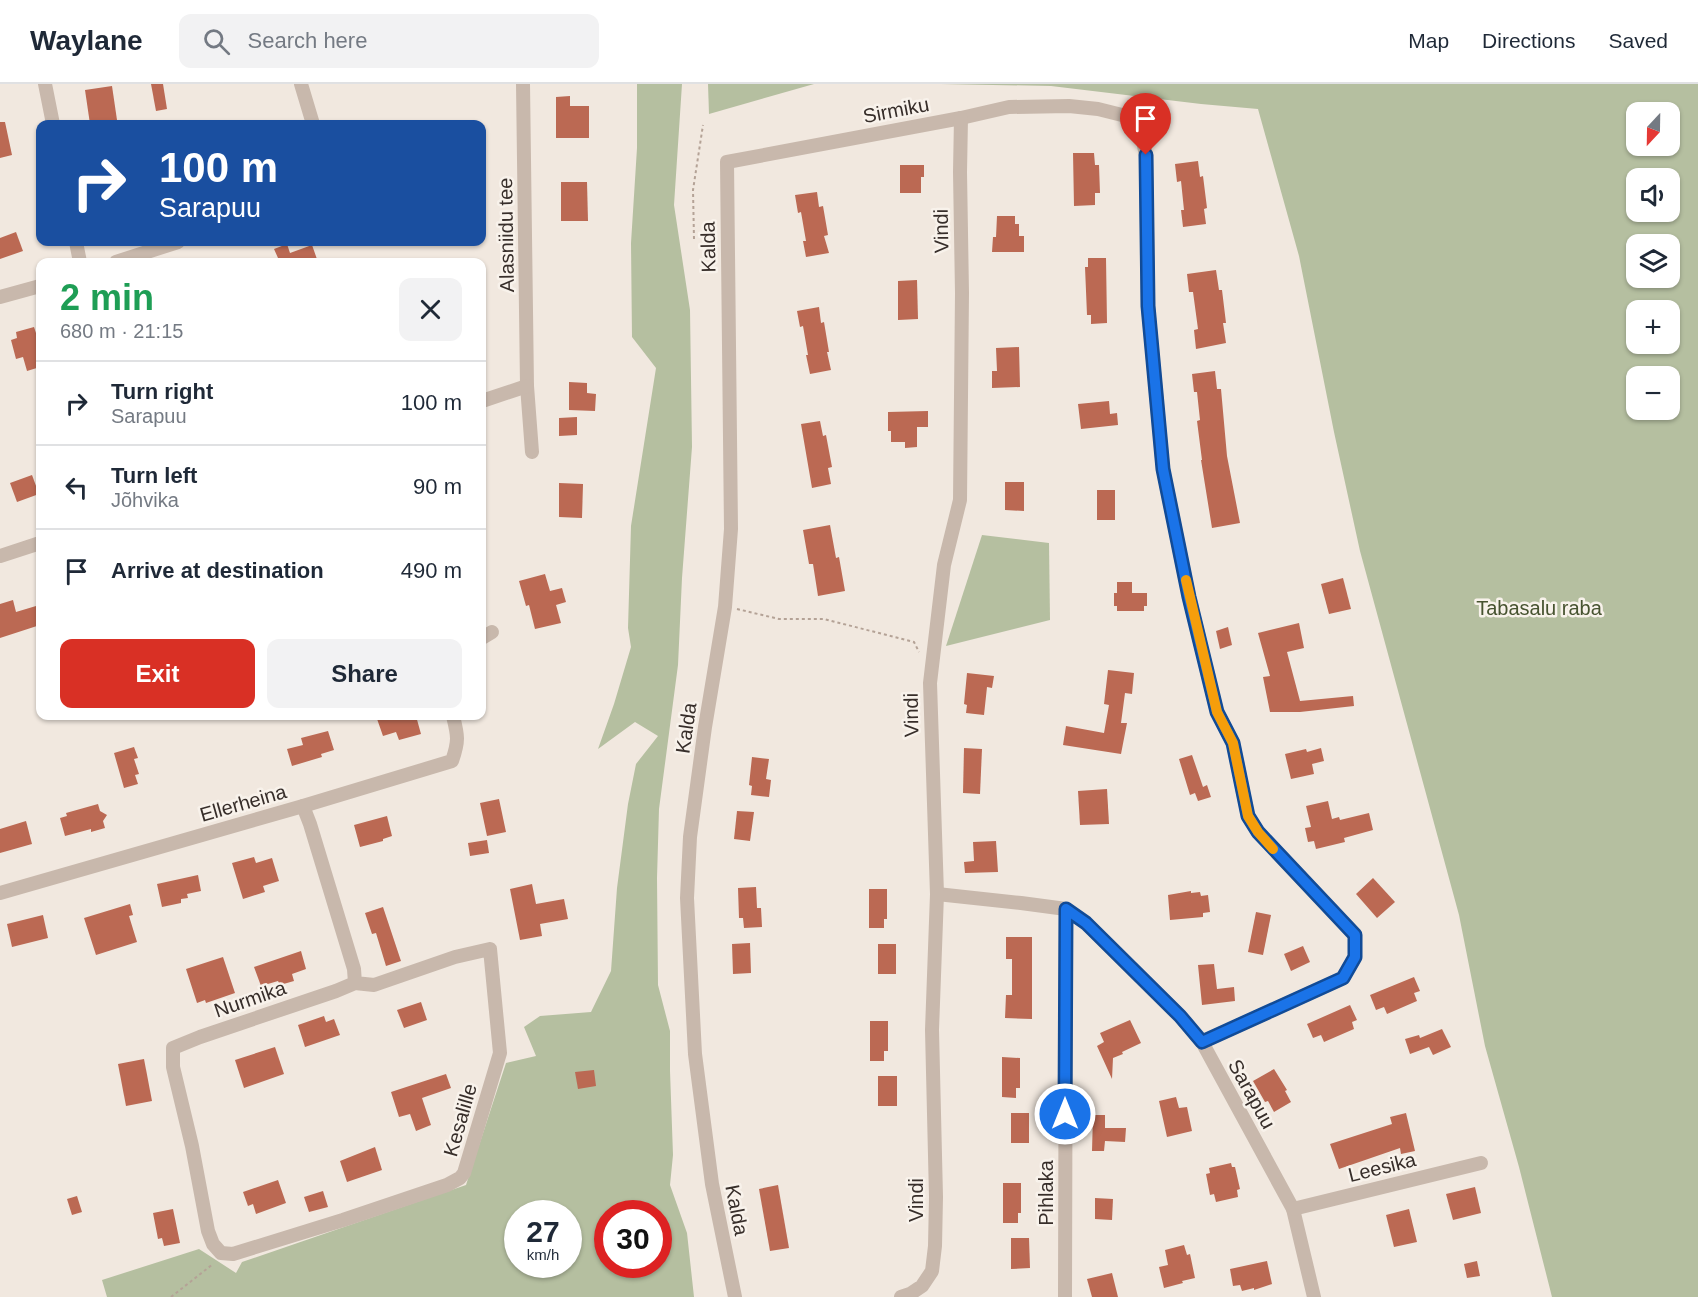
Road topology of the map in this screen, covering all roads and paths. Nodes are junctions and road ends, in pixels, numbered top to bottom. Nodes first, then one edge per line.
1 (45, 84) edge
2 (301, 84) edge
3 (523, 84) edge
4 (961, 118) junction
5 (52, 120) edge
6 (312, 120) edge
7 (703, 125) dead end
8 (727, 162) joint
9 (694, 239) dead end
10 (166, 246) edge
11 (128, 258) edge
12 (36, 287) edge
13 (0, 297) edge
14 (527, 386) junction
15 (486, 400) edge
16 (532, 453) dead end
17 (36, 544) edge
18 (0, 556) edge
19 (725, 607) junction
20 (920, 652) dead end
21 (454, 720) edge
22 (303, 806) junction
23 (0, 893) edge
24 (937, 894) junction
25 (1066, 909) junction
26 (355, 983) junction
27 (1202, 1042) junction
28 (1480, 1163) dead end
29 (1293, 1209) junction
30 (233, 1254) junction
31 (171, 1297) edge
32 (735, 1297) edge
33 (901, 1297) edge
34 (1065, 1297) edge
35 (1314, 1297) edge

1 - 5 street
2 - 6 street
3 - 14 street, Alasniidu tee
4 - 8 street, Sirmiku
4 - 24 street, Vindi
4 - 27 street, Sirmiku
7 - 9 path
8 - 19 street, Kalda
10 - 11 street
12 - 13 street
14 - 15 street
14 - 16 street, Alasniidu tee
17 - 18 street
19 - 20 path
19 - 32 street, Kalda
21 - 22 street, Ellerheina
22 - 23 street, Ellerheina
22 - 26 street
24 - 25 street, Sarapuu
24 - 33 street, Vindi
25 - 27 street, Sarapuu
25 - 34 street, Pihlaka
26 - 30 street, Nurmika
26 - 30 street, Kesalille
27 - 29 street, Sarapuu
28 - 29 street, Leesika
29 - 35 street, Sarapuu
30 - 31 path

